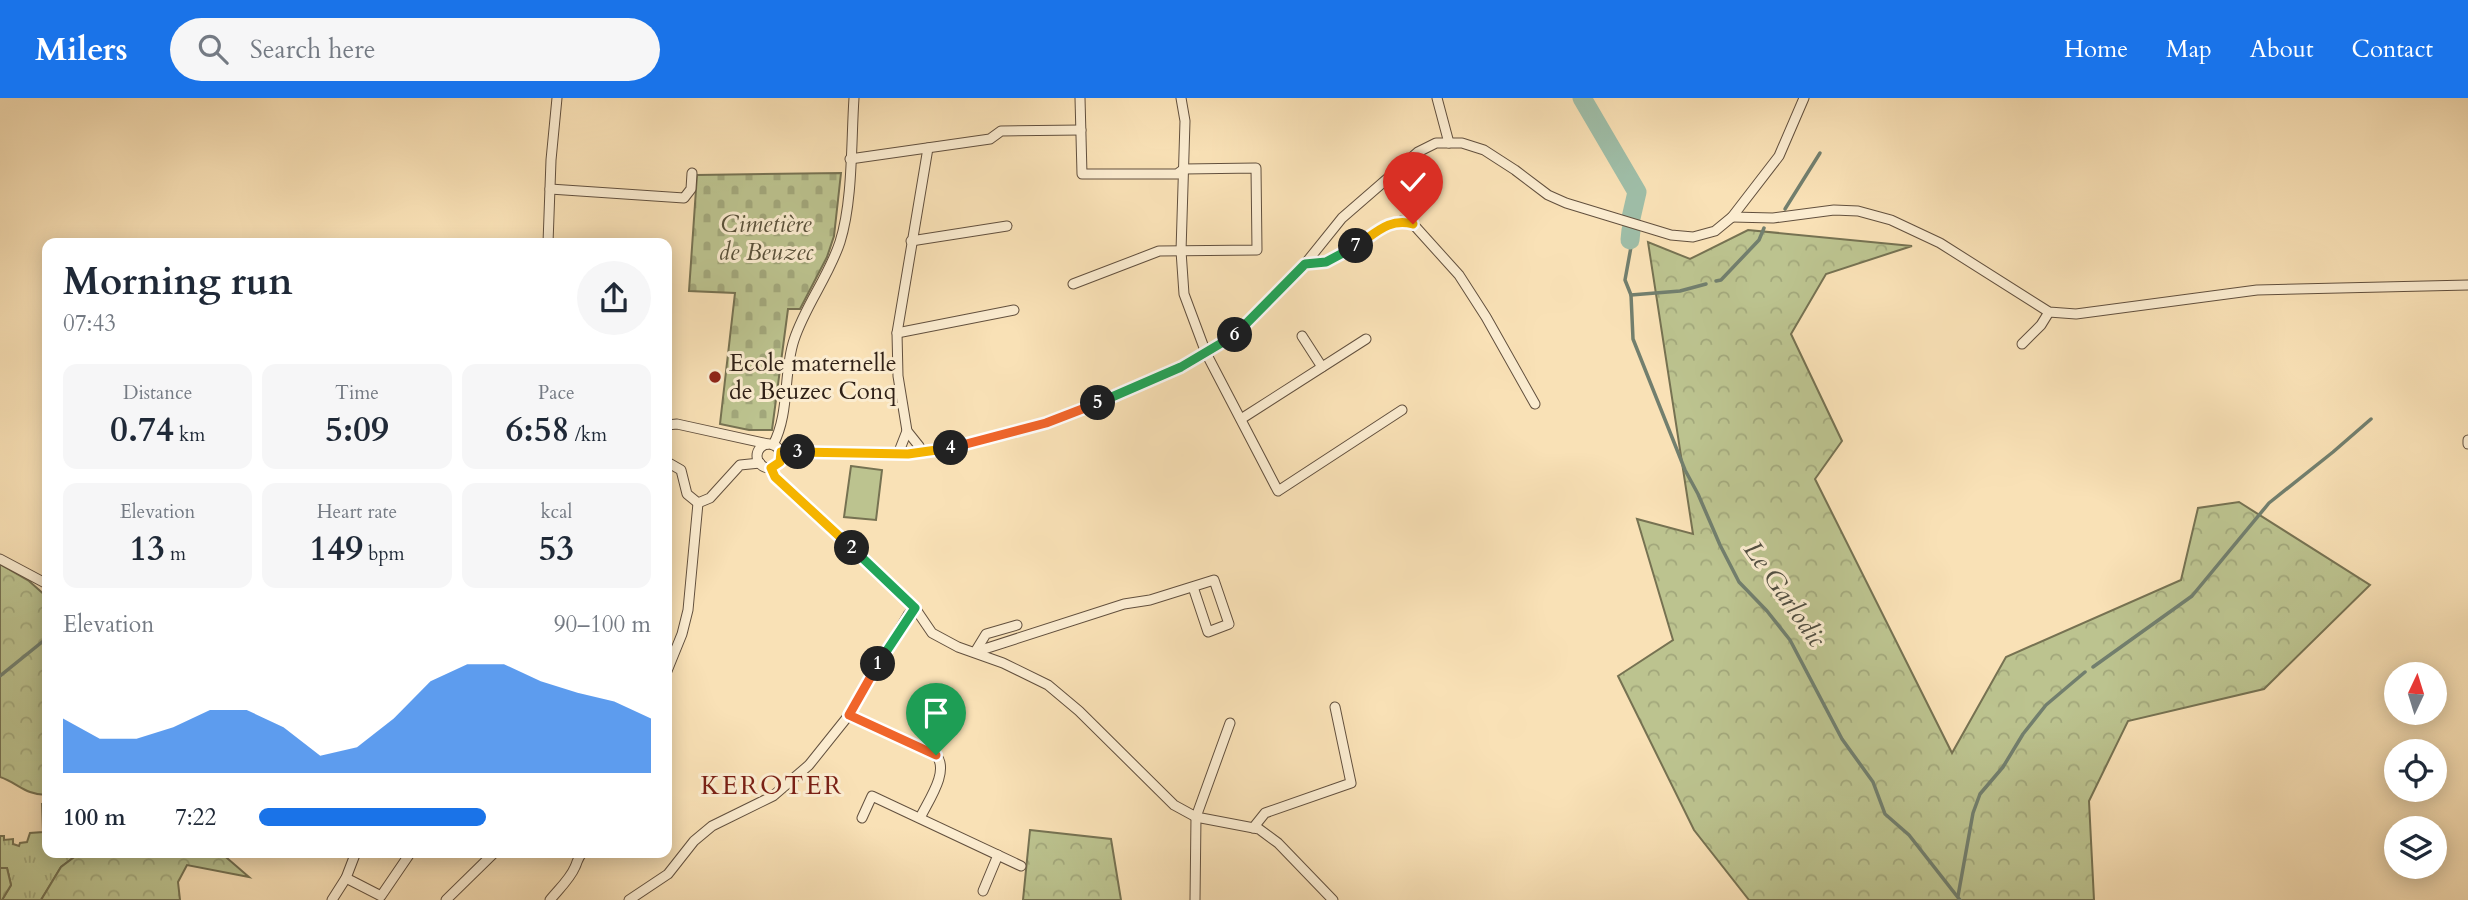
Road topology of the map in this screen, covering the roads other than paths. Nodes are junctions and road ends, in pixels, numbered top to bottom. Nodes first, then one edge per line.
1 (557, 98) edge
2 (854, 98) edge
3 (1080, 98) edge
4 (1181, 98) edge
5 (1437, 98) edge
6 (1804, 98) edge
7 (1081, 130) junction
8 (1449, 144) junction
9 (928, 148) junction
10 (849, 159) junction
11 (1184, 169) junction
12 (692, 173) dead end
13 (550, 189) junction
14 (1732, 217) junction
15 (1007, 226) dead end
16 (548, 238) edge
17 (911, 240) junction
18 (1181, 251) junction
19 (1305, 264) junction
20 (1073, 284) dead end
21 (2468, 285) edge
22 (1014, 310) dead end
23 (2049, 312) junction
24 (897, 333) junction
25 (1301, 336) dead end
26 (1366, 339) dead end
27 (2022, 344) dead end
28 (1206, 353) junction
29 (1322, 368) junction
30 (1535, 404) dead end
31 (1402, 410) dead end
32 (1241, 419) junction
33 (672, 424) edge
34 (907, 431) junction
35 (774, 447) junction
36 (922, 453) junction
37 (898, 454) junction
38 (760, 463) junction
39 (672, 466) edge
40 (771, 468) junction
41 (698, 503) junction
42 (0, 559) edge
43 (42, 581) edge
44 (1193, 587) junction
45 (915, 608) junction
46 (1017, 625) dead end
47 (975, 652) junction
48 (672, 659) edge
49 (1335, 706) dead end
50 (849, 715) junction
51 (1230, 723) dead end
52 (1196, 817) junction
53 (862, 818) dead end
54 (920, 818) junction
55 (1253, 828) junction
56 (998, 855) junction
57 (354, 858) edge
58 (407, 858) edge
59 (489, 858) edge
60 (577, 858) edge
61 (1021, 866) dead end
62 (346, 878) junction
63 (983, 891) dead end
64 (332, 900) edge
65 (446, 900) edge
66 (550, 900) edge
67 (629, 900) edge
68 (1195, 900) edge
69 (1333, 900) edge

1 - 13 street
2 - 10 street
3 - 7 street
4 - 11 street
5 - 8 street
6 - 14 street
7 - 9 street
7 - 11 street
8 - 14 street
8 - 19 street
9 - 10 street
9 - 17 street
10 - 35 street
11 - 18 street
11 - 18 street
12 - 13 street
13 - 16 street
14 - 23 street
15 - 17 street
17 - 24 street
18 - 20 street
18 - 28 street
19 - 28 street
19 - 30 street
21 - 23 street
22 - 24 street
23 - 27 street
24 - 34 street
25 - 29 street
26 - 29 street
28 - 32 street
28 - 36 street
29 - 32 street
31 - 32 street
33 - 35 street
34 - 36 street
34 - 37 street
35 - 37 street
35 - 38 street
35 - 40 street
36 - 37 street
38 - 40 street
38 - 41 street
39 - 41 street
40 - 45 street
41 - 48 street
42 - 43 street
44 - 44 street
44 - 47 street
45 - 47 street
45 - 50 street
46 - 47 street
47 - 52 street
49 - 55 street
50 - 54 street
50 - 67 street
51 - 52 street
52 - 55 street
52 - 68 street
53 - 54 street
54 - 56 street
55 - 69 street
56 - 61 street
56 - 63 street
57 - 62 street
58 - 62 street
59 - 65 street
60 - 66 street
62 - 64 street

